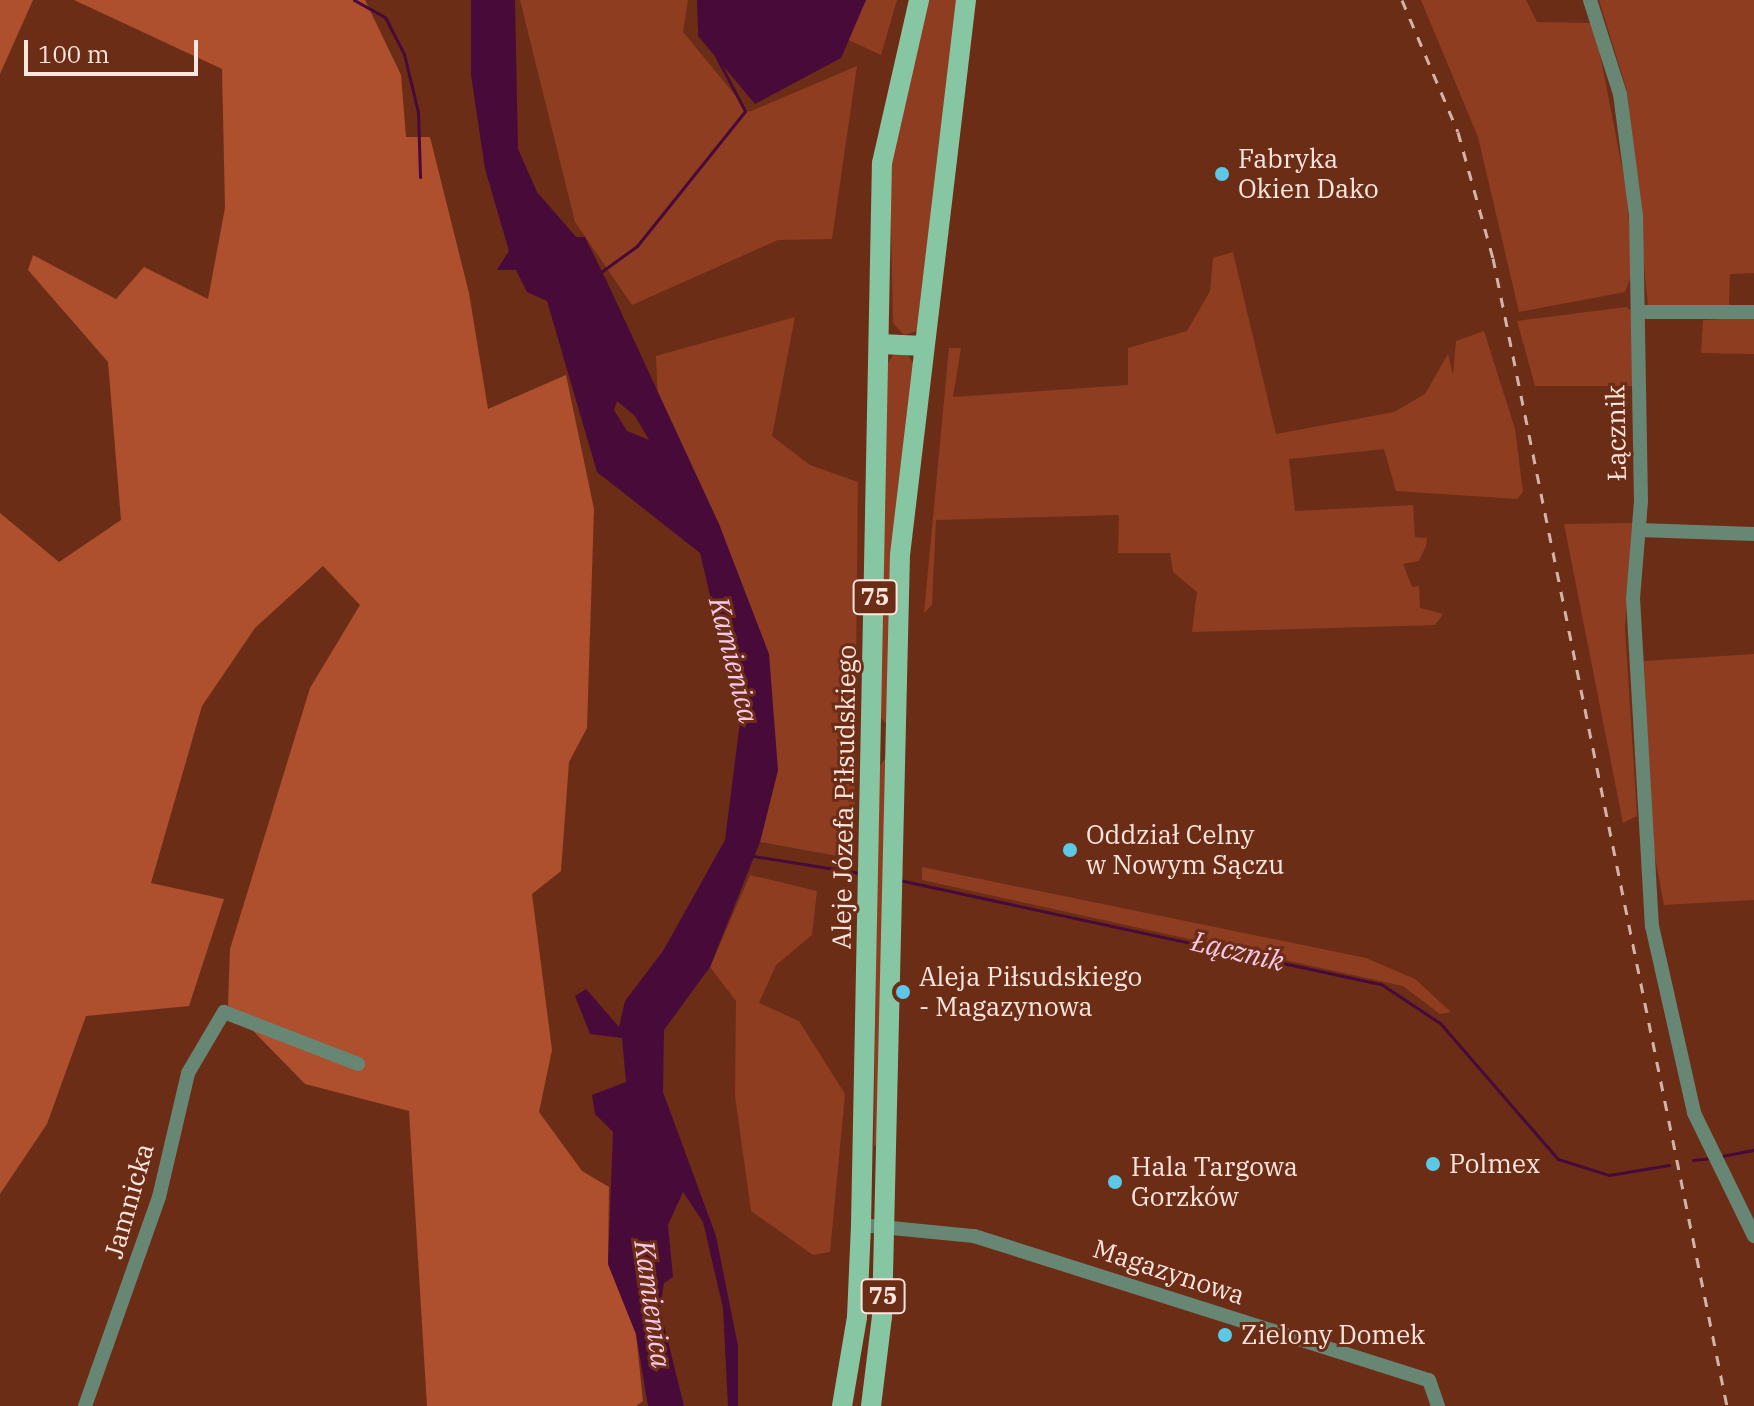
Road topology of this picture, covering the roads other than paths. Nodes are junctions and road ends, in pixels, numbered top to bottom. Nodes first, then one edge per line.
1 (919, 0) edge
2 (966, 0) edge
3 (1590, 0) edge
4 (1639, 312) junction
5 (1754, 312) edge
6 (880, 344) junction
7 (924, 346) junction
8 (1639, 530) junction
9 (1754, 534) edge
10 (358, 1064) dead end
11 (862, 1157) junction
12 (887, 1158) junction
13 (861, 1225) junction
14 (885, 1225) junction
15 (1754, 1236) edge
16 (85, 1406) edge
17 (842, 1406) edge
18 (871, 1406) edge
19 (1438, 1406) edge

1 - 6 main road, Aleje Józefa Piłsudskiego / 75
2 - 7 main road, Aleje Józefa Piłsudskiego / 75
3 - 4 street, Łącznik
4 - 5 street
4 - 8 street, Łącznik
6 - 7 main road
6 - 11 main road, Aleje Józefa Piłsudskiego / 75
7 - 12 main road, Aleje Józefa Piłsudskiego / 75
8 - 9 street
8 - 15 street, Łącznik
10 - 16 street, Jamnicka
11 - 12 main road
11 - 13 main road, Aleje Józefa Piłsudskiego / 75
12 - 14 main road, Aleje Józefa Piłsudskiego / 75
13 - 14 street, Magazynowa
13 - 17 main road, Aleje Józefa Piłsudskiego / 75
14 - 18 main road, Aleje Józefa Piłsudskiego / 75
14 - 19 street, Magazynowa

